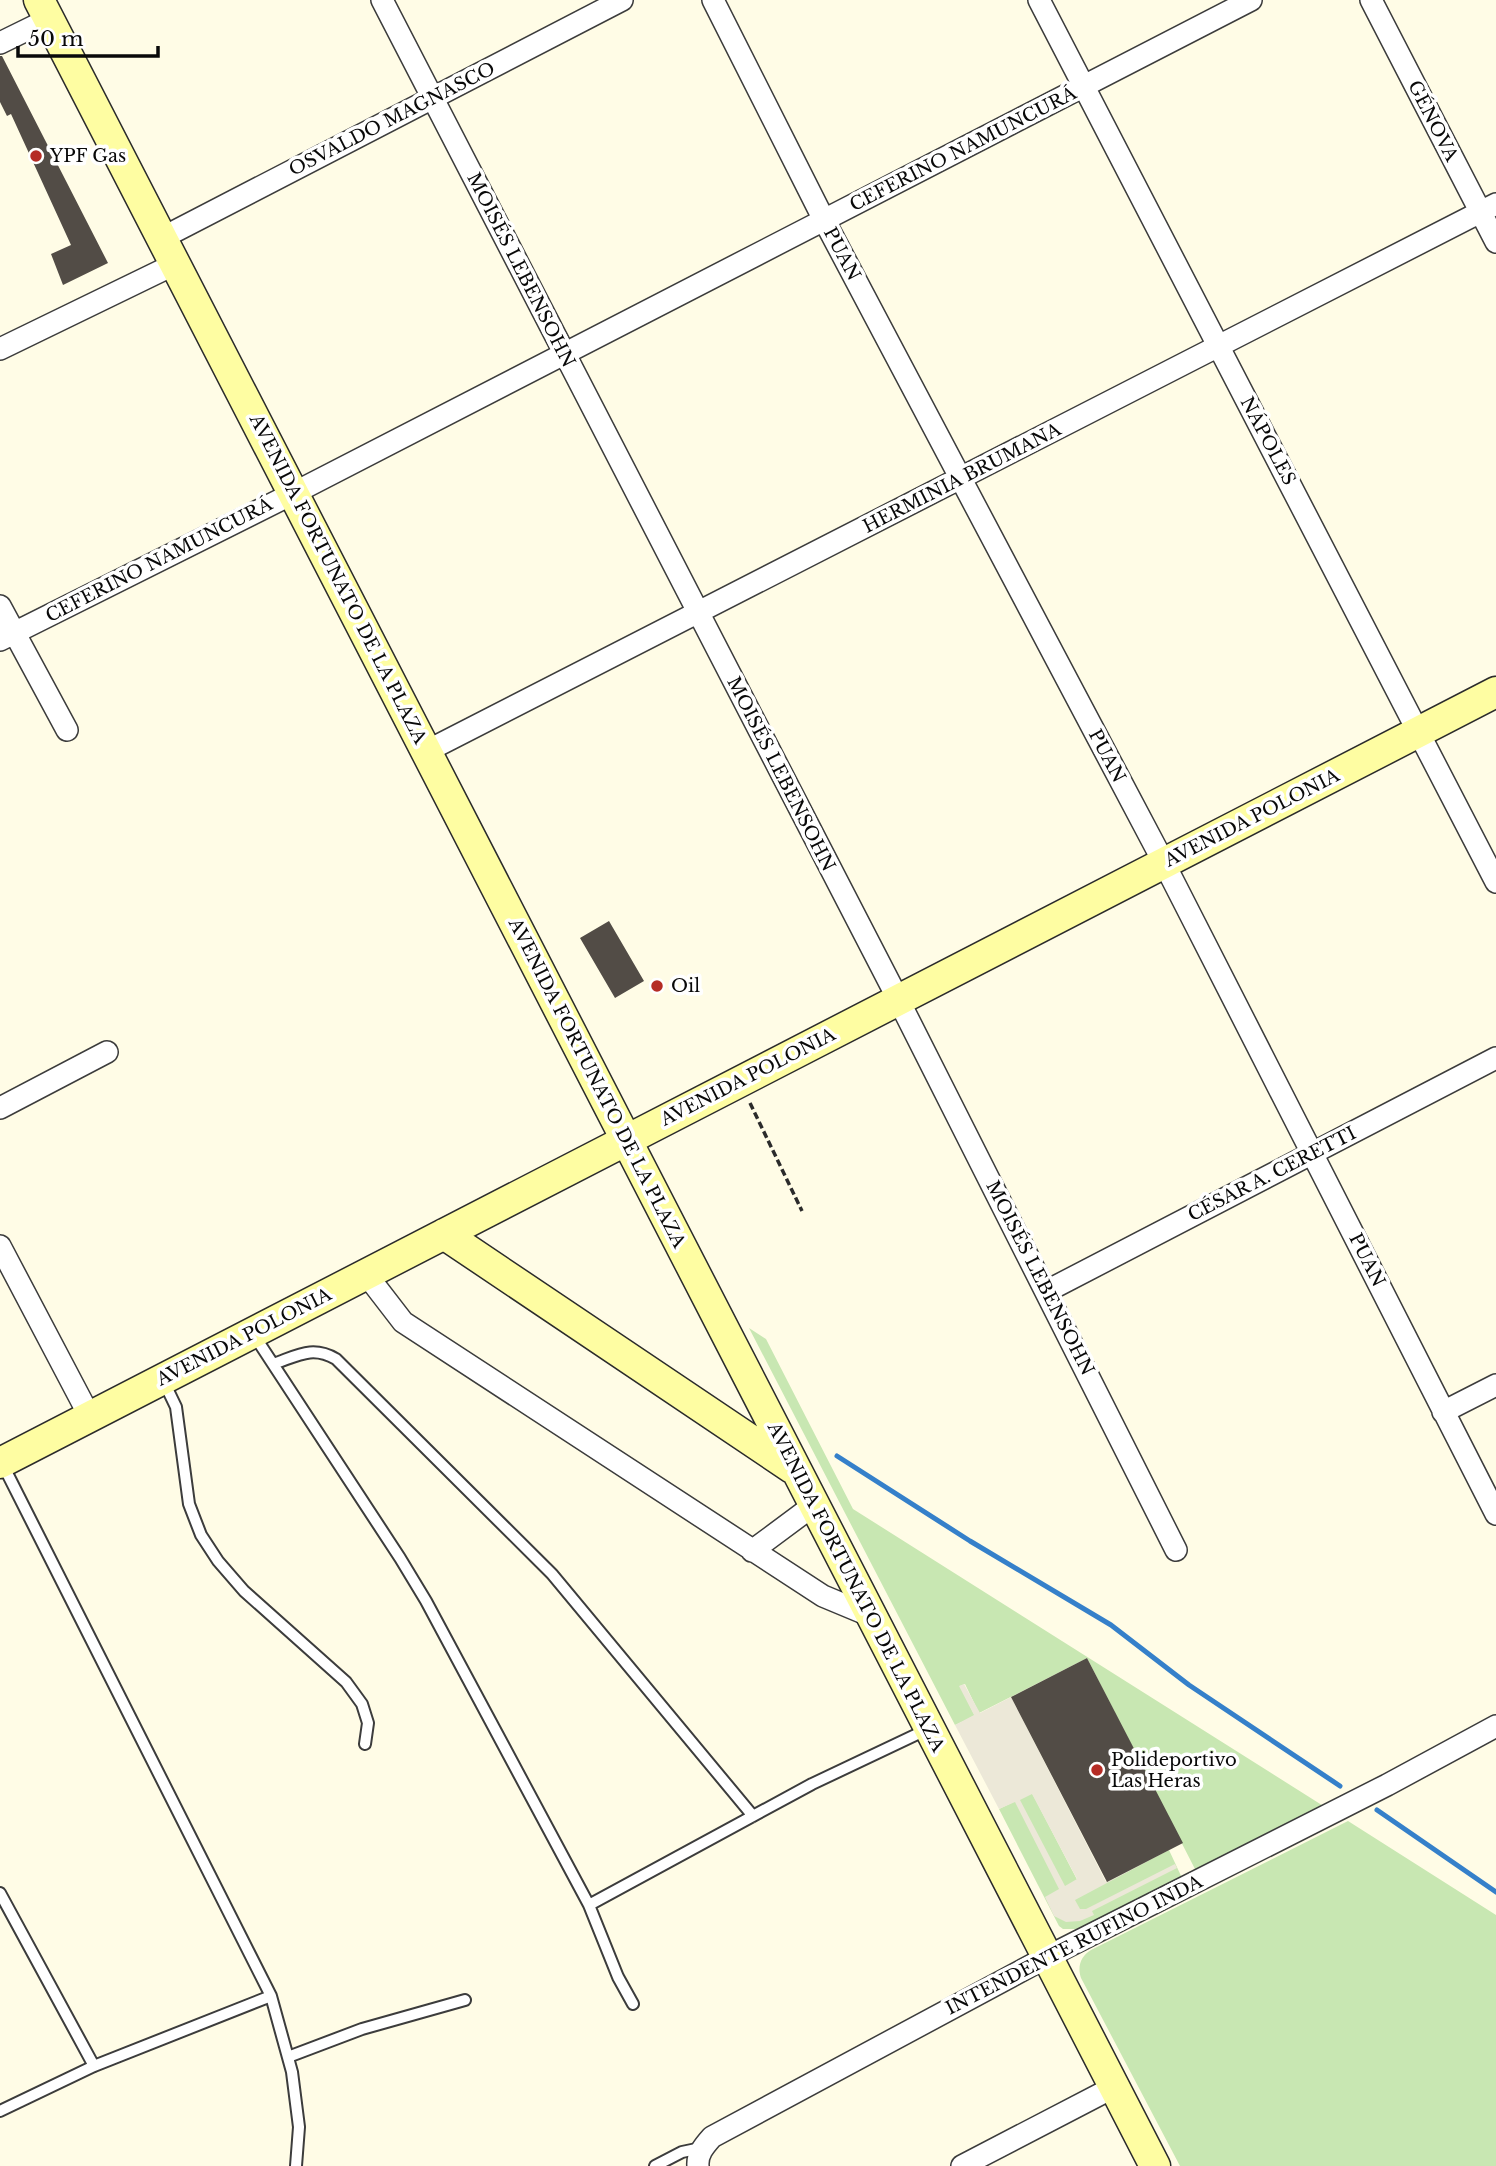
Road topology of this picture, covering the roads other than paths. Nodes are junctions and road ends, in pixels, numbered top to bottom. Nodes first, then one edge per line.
1 (382, 0) edge
2 (622, 0) edge
3 (713, 0) edge
4 (1039, 0) edge
5 (1251, 0) edge
6 (1371, 0) edge
7 (44, 10) edge
8 (0, 43) edge
9 (1084, 86) junction
10 (433, 98) junction
11 (1488, 208) edge
12 (824, 220) junction
13 (1496, 242) edge
14 (168, 251) junction
15 (1219, 346) junction
16 (0, 349) edge
17 (564, 354) junction
18 (960, 479) junction
19 (294, 493) junction
20 (0, 606) edge
21 (698, 613) junction
22 (7, 637) edge
23 (1496, 692) edge
24 (67, 730) dead end
25 (1419, 732) junction
26 (427, 751) junction
27 (1164, 863) junction
28 (1496, 882) edge
29 (898, 999) junction
30 (107, 1052) dead end
31 (1496, 1058) edge
32 (0, 1108) edge
33 (625, 1140) junction
34 (1313, 1153) junction
35 (444, 1234) junction
36 (0, 1246) edge
37 (366, 1274) junction
38 (1047, 1291) junction
39 (253, 1333) junction
40 (273, 1364) junction
41 (163, 1379) junction
42 (1496, 1385) edge
43 (1443, 1412) junction
44 (90, 1417) junction
45 (1, 1463) edge
46 (796, 1471) junction
47 (814, 1504) junction
48 (1496, 1514) edge
49 (1176, 1550) dead end
50 (752, 1551) junction
51 (871, 1616) junction
52 (1496, 1726) edge
53 (929, 1729) junction
54 (365, 1744) dead end
55 (752, 1816) junction
56 (0, 1893) edge
57 (589, 1905) junction
58 (1047, 1957) junction
59 (271, 1996) junction
60 (465, 2000) dead end
61 (633, 2004) dead end
62 (288, 2057) junction
63 (94, 2066) junction
64 (1114, 2087) junction
65 (0, 2111) edge
66 (700, 2157) edge
67 (296, 2166) edge
68 (655, 2166) edge
69 (961, 2166) edge
70 (1155, 2166) edge

1 - 10 street, MOISÉS LEBENSOHN
2 - 10 street, OSVALDO MAGNASCO
3 - 12 street, PUAN
4 - 9 street, NÁPOLES
5 - 9 street, CEFERINO NAMUNCURÁ
6 - 11 street, GÉNOVA
7 - 8 street
7 - 14 main road, AVENIDA FORTUNATO DE LA PLAZA
9 - 12 street, CEFERINO NAMUNCURÁ
9 - 15 street, NÁPOLES
10 - 14 street, OSVALDO MAGNASCO
10 - 17 street, MOISÉS LEBENSOHN
11 - 13 street, GÉNOVA
11 - 15 street, HERMINIA BRUMANA
12 - 17 street, CEFERINO NAMUNCURÁ
12 - 18 street, PUAN
14 - 16 street, OSVALDO MAGNASCO
14 - 19 main road, AVENIDA FORTUNATO DE LA PLAZA
15 - 18 street, HERMINIA BRUMANA
15 - 25 street, NÁPOLES
17 - 19 street, CEFERINO NAMUNCURÁ
17 - 21 street, MOISÉS LEBENSOHN
18 - 21 street, HERMINIA BRUMANA
18 - 27 street, PUAN
19 - 22 street, CEFERINO NAMUNCURÁ
19 - 26 main road, AVENIDA FORTUNATO DE LA PLAZA
20 - 22 street
21 - 26 street, HERMINIA BRUMANA
21 - 29 street, MOISÉS LEBENSOHN
22 - 24 street
23 - 25 main road, AVENIDA POLONIA
25 - 27 main road, AVENIDA POLONIA
25 - 28 street, NÁPOLES
26 - 33 main road, AVENIDA FORTUNATO DE LA PLAZA
27 - 29 main road, AVENIDA POLONIA
27 - 34 street, PUAN
29 - 33 main road, AVENIDA POLONIA
29 - 38 street, MOISÉS LEBENSOHN
30 - 32 street
31 - 34 street, CÉSAR A. CERETTI
33 - 35 main road, AVENIDA POLONIA
33 - 46 main road, AVENIDA FORTUNATO DE LA PLAZA
34 - 38 street, CÉSAR A. CERETTI
34 - 43 street, PUAN
35 - 37 main road, AVENIDA POLONIA
35 - 46 main road
36 - 44 street
37 - 39 main road, AVENIDA POLONIA
37 - 50 street
38 - 49 street, MOISÉS LEBENSOHN
39 - 40 lane
39 - 41 main road, AVENIDA POLONIA
40 - 55 lane
40 - 57 lane
41 - 44 main road, AVENIDA POLONIA
41 - 54 lane
42 - 43 street
43 - 48 street, PUAN
44 - 45 main road, AVENIDA POLONIA
45 - 59 lane
46 - 47 main road, AVENIDA FORTUNATO DE LA PLAZA
47 - 50 street
47 - 51 main road, AVENIDA FORTUNATO DE LA PLAZA
50 - 51 street
51 - 53 main road, AVENIDA FORTUNATO DE LA PLAZA
52 - 58 street, INTENDENTE RUFINO INDA
53 - 55 lane
53 - 58 main road, AVENIDA FORTUNATO DE LA PLAZA
55 - 57 lane
56 - 63 lane
57 - 61 lane
58 - 64 main road, AVENIDA FORTUNATO DE LA PLAZA
58 - 66 street, INTENDENTE RUFINO INDA
59 - 62 lane
59 - 63 lane
60 - 62 lane
62 - 67 lane
63 - 65 lane
64 - 69 street
64 - 70 main road, AVENIDA FORTUNATO DE LA PLAZA
66 - 68 lane, INTENDENTE RUFINO INDA

